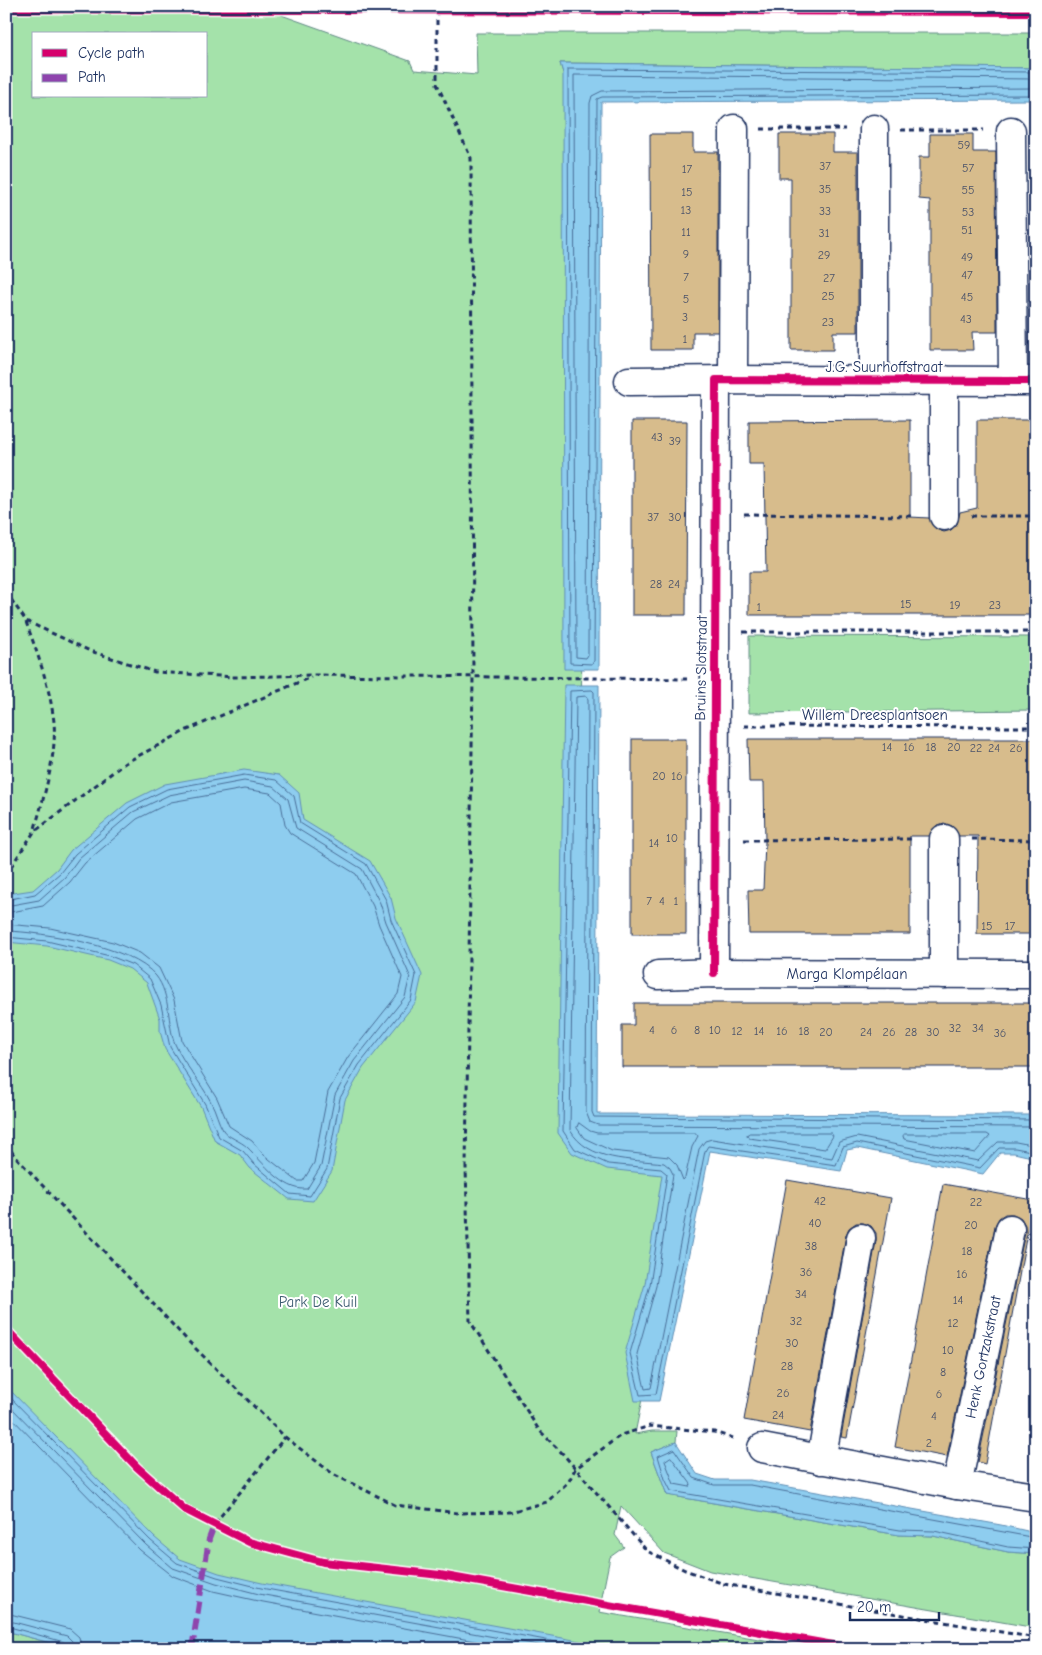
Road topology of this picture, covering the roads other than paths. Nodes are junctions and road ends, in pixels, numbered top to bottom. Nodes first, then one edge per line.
1 (734, 129) dead end
2 (874, 129) dead end
3 (1011, 131) dead end
4 (733, 380) junction
5 (874, 380) junction
6 (944, 380) junction
7 (629, 381) dead end
8 (1024, 381) edge
9 (944, 516) road end
10 (944, 839) road end
11 (714, 973) junction
12 (944, 974) junction
13 (1036, 974) edge
14 (658, 975) dead end
15 (1010, 1229) dead end
16 (861, 1238) dead end
17 (762, 1448) road end
18 (821, 1460) junction
19 (957, 1485) junction
20 (1036, 1497) edge

1 - 4 street
2 - 5 street, J.G. Suurhoffstraat
3 - 8 street, J.G. Suurhoffstraat
4 - 5 street, J.G. Suurhoffstraat
4 - 7 street, J.G. Suurhoffstraat
4 - 11 street, Bruins Slotstraat
5 - 6 street, J.G. Suurhoffstraat
6 - 8 street, J.G. Suurhoffstraat
6 - 9 street
10 - 12 street
11 - 12 street, Marga Klompélaan
11 - 14 street, Marga Klompélaan
12 - 13 street, Marga Klompélaan
15 - 19 street, Henk Gortzakstraat
16 - 18 street
17 - 18 street
18 - 19 street
19 - 20 street

